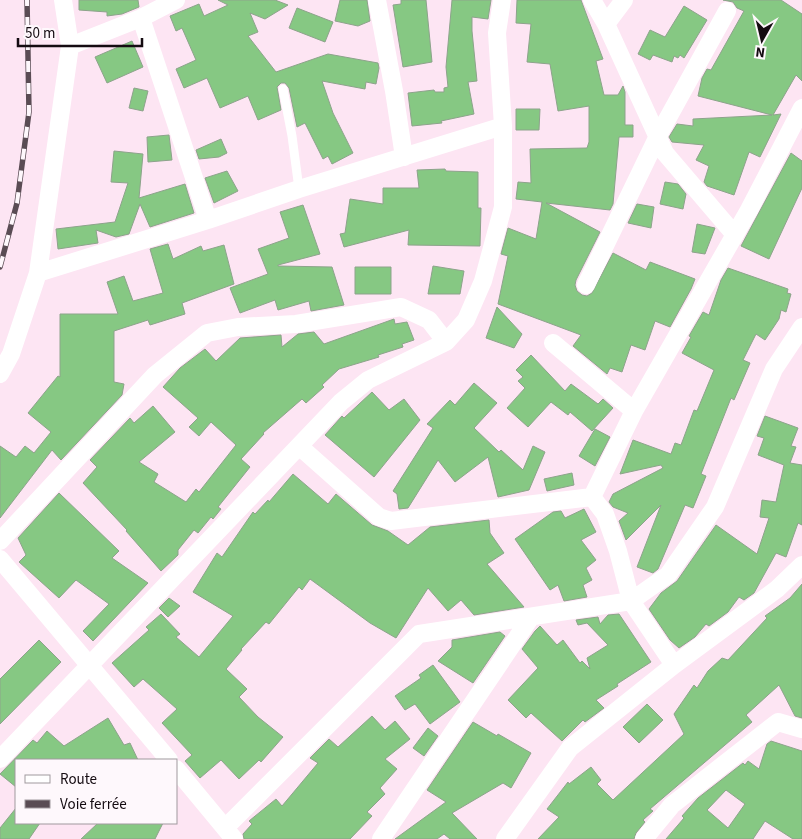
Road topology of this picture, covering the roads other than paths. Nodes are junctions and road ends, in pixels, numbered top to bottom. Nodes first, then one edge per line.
1 (63, 0) edge
2 (176, 0) edge
3 (377, 0) edge
4 (502, 0) edge
5 (592, 0) edge
6 (624, 0) edge
7 (727, 11) dead end
8 (141, 18) junction
9 (606, 24) junction
10 (70, 46) junction
11 (283, 89) dead end
12 (802, 108) edge
13 (503, 126) junction
14 (658, 136) junction
15 (404, 157) junction
16 (299, 189) junction
17 (208, 220) junction
18 (735, 235) junction
19 (38, 273) junction
20 (586, 285) dead end
21 (802, 327) edge
22 (446, 342) junction
23 (553, 343) dead end
24 (0, 374) edge
25 (634, 411) junction
26 (299, 446) junction
27 (592, 497) junction
28 (0, 541) edge
29 (0, 558) edge
30 (802, 564) edge
31 (631, 601) junction
32 (531, 617) junction
33 (89, 665) junction
34 (674, 665) junction
35 (802, 729) edge
36 (0, 759) edge
37 (168, 759) edge
38 (178, 772) edge
39 (227, 835) edge
40 (381, 839) edge
41 (505, 839) edge
42 (644, 839) edge

1 - 10 street
2 - 8 street
3 - 15 street
4 - 13 street
5 - 9 street
6 - 9 street
7 - 14 street
8 - 10 street
8 - 17 street
9 - 14 street
10 - 19 street
11 - 16 lane
12 - 18 street
13 - 15 street
13 - 22 street
14 - 18 street
14 - 20 street
15 - 16 street
16 - 17 street
17 - 19 street
18 - 25 street
19 - 24 street
21 - 31 street
22 - 26 street
22 - 28 street
23 - 25 street
25 - 27 street
26 - 27 street
26 - 33 street
27 - 31 street
29 - 33 street
30 - 34 street
31 - 32 street
31 - 34 street
32 - 39 street
32 - 40 street
33 - 36 street
33 - 37 street
34 - 41 street
35 - 42 street
38 - 39 street

